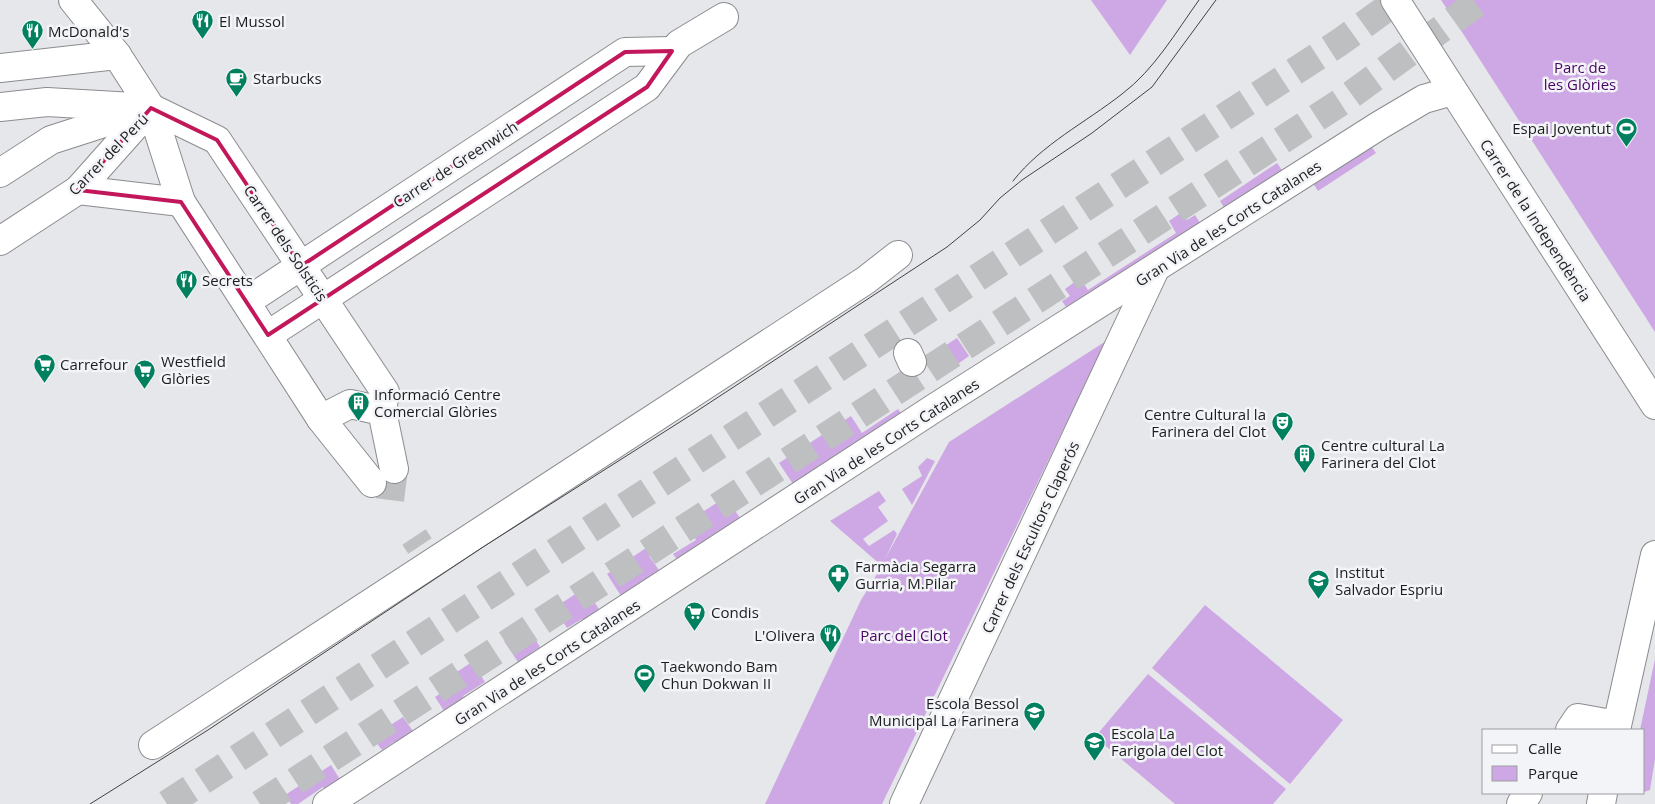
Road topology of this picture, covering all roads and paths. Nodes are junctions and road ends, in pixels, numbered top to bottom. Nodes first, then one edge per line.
1 (74, 0) edge
2 (1395, 0) edge
3 (724, 17) dead end
4 (680, 46) junction
5 (116, 55) junction
6 (43, 63) junction
7 (0, 68) edge
8 (1452, 91) junction
9 (47, 102) junction
10 (0, 107) edge
11 (151, 108) junction
12 (51, 140) junction
13 (0, 173) edge
14 (78, 190) junction
15 (181, 202) junction
16 (0, 241) edge
17 (898, 255) dead end
18 (302, 266) junction
19 (1155, 269) junction
20 (323, 298) junction
21 (246, 302) junction
22 (268, 335) junction
23 (1655, 406) edge
24 (382, 411) junction
25 (322, 419) junction
26 (1655, 555) edge
27 (1617, 728) edge
28 (1571, 729) edge
29 (153, 745) dead end
30 (327, 804) edge
31 (904, 804) edge

1 - 5 street, Carrer dels Solsticis
2 - 8 street, Carrer de la Independència
3 - 4 street
4 - 18 street, Carrer de Greenwich
4 - 20 street
5 - 6 street
5 - 11 street, Carrer dels Solsticis
6 - 7 street
6 - 9 street
8 - 19 street, Gran Via de les Corts Catalanes
8 - 23 street, Carrer de la Independència
9 - 10 street
9 - 11 street
9 - 12 street
11 - 12 street, Carrer del Perú
11 - 14 street, Carrer del Perú
11 - 15 street, Carrer dels Solsticis
11 - 18 street, Carrer dels Solsticis
12 - 13 street, Carrer del Perú
14 - 15 street
14 - 16 street, Carrer del Perú
15 - 21 street, Carrer dels Solsticis
17 - 29 street
18 - 20 street, Carrer dels Solsticis
18 - 21 street, Carrer de Greenwich
19 - 30 street, Gran Via de les Corts Catalanes
19 - 31 street, Carrer dels Escultors Claperós
20 - 22 street
20 - 24 street, Carrer dels Solsticis
21 - 22 street, Carrer dels Solsticis
22 - 25 street, Carrer dels Solsticis
24 - 25 street
24 - 25 street, Carrer dels Solsticis
26 - 27 street
27 - 28 street

